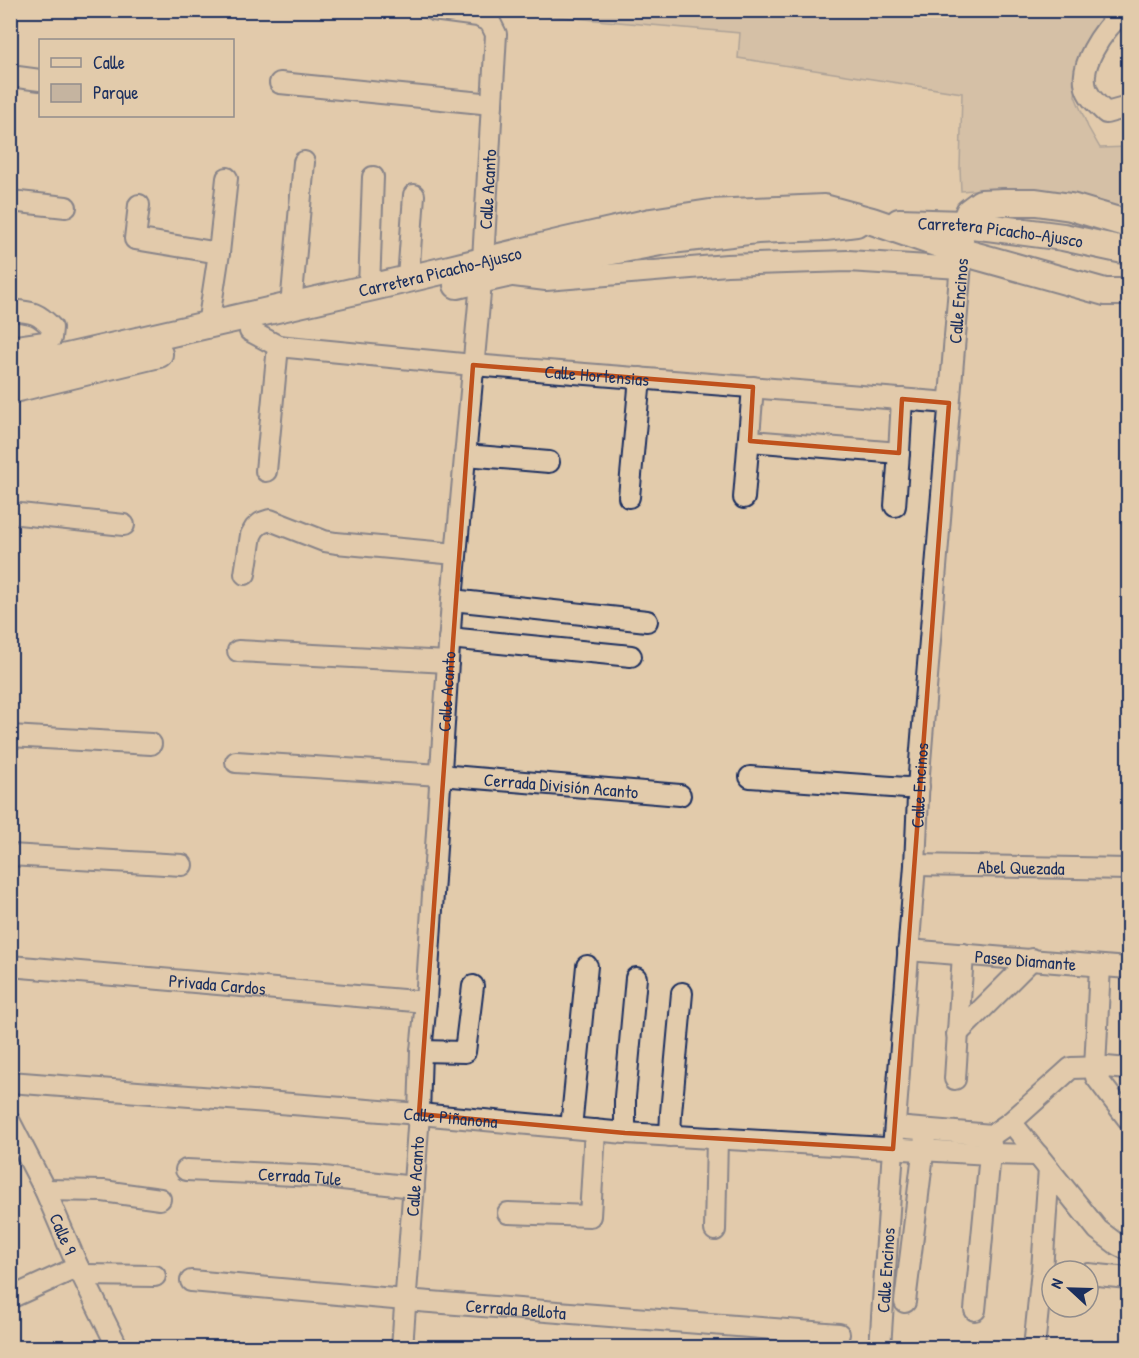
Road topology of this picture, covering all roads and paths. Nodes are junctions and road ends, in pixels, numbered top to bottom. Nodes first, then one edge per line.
1 (433, 10) edge
2 (1125, 10) edge
3 (466, 13) edge
4 (10, 76) edge
5 (39, 80) edge
6 (280, 83) dead end
7 (492, 104) junction
8 (1128, 106) edge
9 (304, 162) dead end
10 (373, 177) dead end
11 (227, 178) dead end
12 (414, 195) dead end
13 (10, 201) edge
14 (139, 205) dead end
15 (66, 207) dead end
16 (872, 221) junction
17 (964, 224) junction
18 (1128, 225) edge
19 (1128, 251) edge
20 (219, 253) junction
21 (961, 260) junction
22 (489, 271) junction
23 (408, 279) junction
24 (369, 288) junction
25 (1128, 291) edge
26 (291, 306) junction
27 (10, 310) edge
28 (208, 325) junction
29 (250, 331) junction
30 (278, 346) junction
31 (10, 348) edge
32 (473, 365) junction
33 (10, 370) edge
34 (640, 378) junction
35 (753, 387) junction
36 (10, 390) edge
37 (902, 399) junction
38 (949, 403) junction
39 (750, 441) junction
40 (899, 453) junction
41 (465, 455) junction
42 (549, 462) dead end
43 (266, 471) dead end
44 (629, 497) dead end
45 (744, 498) dead end
46 (895, 506) dead end
47 (10, 513) edge
48 (124, 525) dead end
49 (456, 554) junction
50 (245, 574) dead end
51 (452, 600) junction
52 (647, 621) dead end
53 (449, 638) junction
54 (238, 651) dead end
55 (631, 656) dead end
56 (448, 662) junction
57 (10, 736) edge
58 (151, 744) dead end
59 (236, 762) dead end
60 (440, 775) junction
61 (750, 777) dead end
62 (919, 787) junction
63 (680, 795) dead end
64 (10, 855) edge
65 (182, 865) dead end
66 (915, 865) junction
67 (1128, 869) edge
68 (916, 951) junction
69 (963, 954) junction
70 (1032, 959) junction
71 (10, 966) edge
72 (587, 966) dead end
73 (1100, 966) junction
74 (1128, 968) edge
75 (636, 978) dead end
76 (473, 986) dead end
77 (682, 993) dead end
78 (426, 1002) junction
79 (957, 1034) junction
80 (421, 1051) junction
81 (1095, 1068) junction
82 (1128, 1069) edge
83 (955, 1079) dead end
84 (10, 1082) edge
85 (419, 1114) junction
86 (1128, 1119) edge
87 (10, 1122) edge
88 (1011, 1122) junction
89 (895, 1127) junction
90 (571, 1128) junction
91 (595, 1130) junction
92 (926, 1130) junction
93 (625, 1133) junction
94 (670, 1136) junction
95 (717, 1138) junction
96 (991, 1145) junction
97 (897, 1149) junction
98 (923, 1150) junction
99 (1043, 1162) junction
100 (186, 1170) dead end
101 (414, 1187) junction
102 (45, 1190) junction
103 (160, 1199) dead end
104 (508, 1213) dead end
105 (715, 1230) dead end
106 (1128, 1250) edge
107 (1047, 1259) edge
108 (80, 1271) junction
109 (1100, 1275) edge
110 (155, 1276) dead end
111 (1128, 1278) edge
112 (191, 1281) dead end
113 (10, 1298) edge
114 (405, 1300) junction
115 (905, 1302) dead end
116 (975, 1310) dead end
117 (1040, 1312) edge
118 (839, 1334) dead end
119 (118, 1347) edge
120 (402, 1347) edge
121 (880, 1347) edge
122 (1034, 1347) edge

1 - 3 street
2 - 8 street
3 - 7 street, Calle Acanto
4 - 5 street
6 - 7 street
7 - 22 street, Calle Acanto
9 - 26 street
10 - 24 street
11 - 20 street
12 - 23 street
13 - 15 street
14 - 20 street
16 - 17 main road, Carretera Picacho-Ajusco
16 - 21 main road
16 - 22 main road, Carretera Picacho-Ajusco
17 - 18 main road
17 - 19 main road, Carretera Picacho-Ajusco
17 - 21 street, Calle Encinos
20 - 28 street
21 - 22 street
21 - 25 main road
21 - 38 street, Calle Encinos
22 - 23 main road, Carretera Picacho-Ajusco
22 - 29 main road, Carretera Picacho-Ajusco
22 - 32 street, Calle Acanto
23 - 24 main road, Carretera Picacho-Ajusco
24 - 26 main road, Carretera Picacho-Ajusco
26 - 28 main road, Carretera Picacho-Ajusco
27 - 31 street
28 - 33 main road, Carretera Picacho-Ajusco
29 - 30 street, Calle Hortensias
29 - 36 main road, Carretera Picacho-Ajusco
30 - 32 street, Calle Hortensias
30 - 43 street
32 - 34 street, Calle Hortensias
32 - 41 street, Calle Acanto
34 - 35 street, Calle Hortensias
34 - 44 street
35 - 37 street, Calle Hortensias
35 - 39 street
37 - 38 street, Calle Hortensias
37 - 40 street
38 - 62 street, Calle Encinos
39 - 40 street
39 - 45 street
40 - 46 street
41 - 42 street
41 - 49 street, Calle Acanto
47 - 48 street
49 - 50 street
49 - 51 street, Calle Acanto
51 - 52 street
51 - 53 street, Calle Acanto
53 - 55 street
53 - 56 street, Calle Acanto
54 - 56 street
56 - 60 street, Calle Acanto
57 - 58 street
59 - 60 street, Cerrada División Acanto
60 - 63 street, Cerrada División Acanto
60 - 78 street, Calle Acanto
61 - 62 street
62 - 66 street, Calle Encinos
64 - 65 street
66 - 67 street, Abel Quezada
66 - 68 street, Calle Encinos
68 - 69 street, Paseo Diamante
68 - 89 street, Calle Encinos
69 - 70 street, Paseo Diamante
69 - 79 street
70 - 73 street, Paseo Diamante
70 - 79 street
71 - 78 street, Privada Cardos
72 - 90 street
73 - 74 street, Paseo Diamante
73 - 81 street
75 - 93 street
76 - 80 street
77 - 94 street
78 - 80 street, Calle Acanto
79 - 83 street
80 - 85 street, Calle Acanto
81 - 82 street
81 - 86 street
81 - 88 street
84 - 85 street, Calle Piñanona
85 - 90 street, Calle Piñanona
85 - 101 street, Calle Acanto
87 - 102 street, Calle 9
88 - 96 street
88 - 99 street
89 - 92 street
89 - 97 street, Calle Encinos
90 - 91 street, Calle Piñanona
91 - 93 street, Calle Piñanona
91 - 104 street
92 - 96 street
92 - 98 street
93 - 94 street, Calle Piñanona
94 - 95 street, Calle Piñanona
95 - 97 street, Calle Piñanona
95 - 105 street
96 - 98 street, Calle Piñanona
96 - 99 street
96 - 116 street
97 - 98 street, Calle Piñanona
97 - 121 street, Calle Encinos
98 - 115 street
99 - 106 street
99 - 107 street
100 - 101 street, Cerrada Tule
101 - 114 street, Calle Acanto
102 - 103 street
102 - 108 street, Calle 9
108 - 110 street
108 - 113 street
108 - 119 street, Calle 9
109 - 111 street
112 - 114 street, Cerrada Bellota
114 - 118 street, Cerrada Bellota
114 - 120 street, Calle Acanto
117 - 122 street

